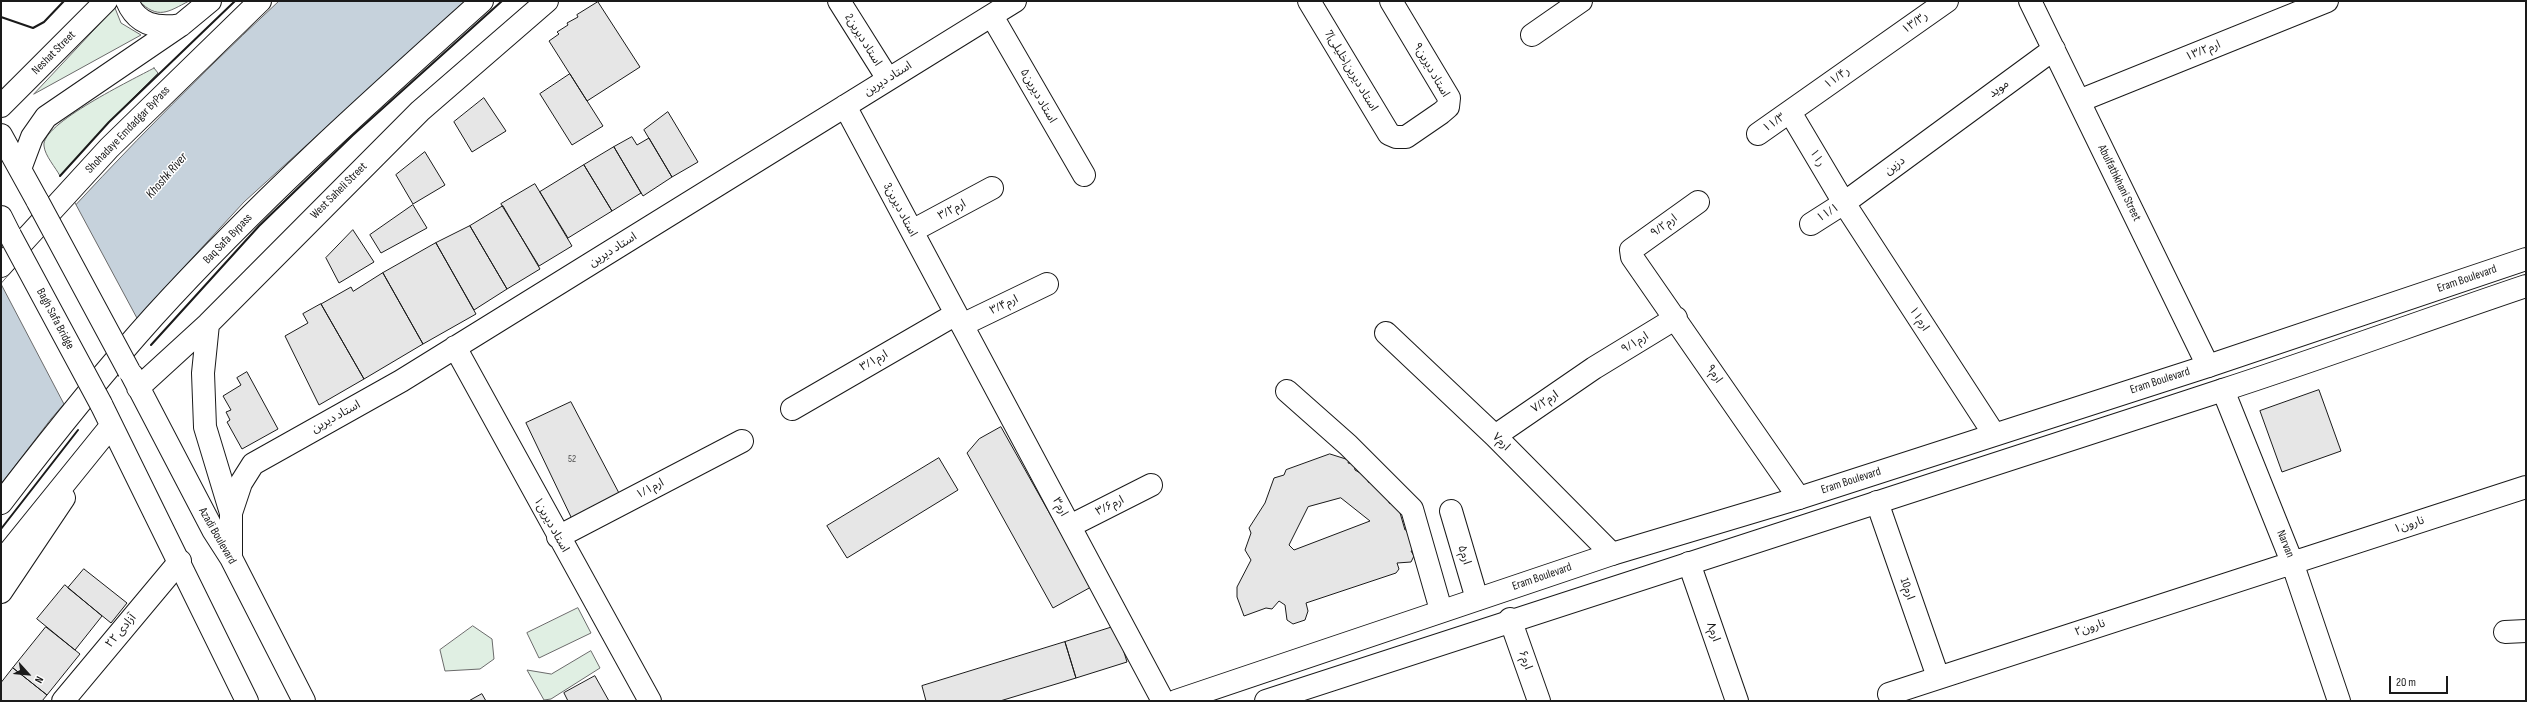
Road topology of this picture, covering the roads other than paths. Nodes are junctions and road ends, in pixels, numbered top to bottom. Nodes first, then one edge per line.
1 (106, 1) edge
2 (127, 1) edge
3 (210, 1) edge
4 (260, 1) edge
5 (482, 1) edge
6 (547, 1) edge
7 (839, 1) edge
8 (1015, 1) edge
9 (1309, 1) edge
10 (1391, 1) edge
11 (1581, 1) edge
12 (1947, 1) edge
13 (2030, 1) edge
14 (2327, 1) edge
15 (992, 16) junction
16 (181, 25) junction
17 (1532, 35) dead end
18 (1884, 44) joint
19 (2054, 49) junction
20 (888, 79) junction
21 (2079, 101) junction
22 (1, 106) edge
23 (845, 106) junction
24 (1790, 112) junction
25 (1945, 129) joint
26 (1758, 134) dead end
27 (1, 135) edge
28 (1396, 137) joint
29 (20, 169) junction
30 (1084, 176) dead end
31 (992, 188) dead end
32 (1698, 202) dead end
33 (1844, 203) junction
34 (1811, 224) dead end
35 (5, 226) edge
36 (912, 231) junction
37 (1631, 250) joint
38 (2526, 259) edge
39 (1, 266) edge
40 (1047, 284) dead end
41 (2526, 286) edge
42 (1676, 318) junction
43 (959, 320) junction
44 (208, 324) junction
45 (1386, 333) dead end
46 (455, 347) junction
47 (2208, 366) junction
48 (1594, 368) joint
49 (134, 380) junction
50 (2223, 390) junction
51 (1287, 391) dead end
52 (792, 409) dead end
53 (111, 426) junction
54 (1994, 434) junction
55 (1495, 436) junction
56 (742, 441) dead end
57 (1151, 485) dead end
58 (2526, 487) edge
59 (1799, 498) junction
60 (1877, 502) junction
61 (1, 503) edge
62 (1778, 504) junction
63 (1451, 511) dead end
64 (231, 513) junction
65 (1070, 526) junction
66 (1785, 533) junction
67 (558, 538) junction
68 (1612, 554) junction
69 (231, 558) junction
70 (180, 561) junction
71 (1, 562) edge
72 (2292, 562) junction
73 (1689, 563) junction
74 (1, 592) edge
75 (1477, 599) junction
76 (1441, 610) junction
77 (1510, 619) junction
78 (1938, 677) junction
79 (1889, 694) dead end
80 (63, 701) edge
81 (247, 701) edge
82 (304, 701) edge
83 (650, 701) edge
84 (1163, 701) edge
85 (1176, 701) edge
86 (1266, 701) edge
87 (1539, 701) edge
88 (1737, 701) edge
89 (2339, 701) edge

1 - 22 street, Neshat Street
2 - 16 street
3 - 16 street
4 - 39 street, Shohadaye Emdadgar ByPass
5 - 61 street, Baq Safa Bypass
6 - 44 street, West Saheli Street
7 - 20 street, 2استاد دیرین
8 - 15 street, استاد دیرین
9 - 28 street, 7استاد دیرین(خلیلی)
10 - 28 street, استاد دیرین۹
11 - 17 street
12 - 18 street, ۱۳/۳ر
13 - 19 street, Abulfathkhani Street
14 - 21 street, ۱۳/۲ارم
15 - 20 street, استاد دیرین
15 - 30 street, استاد دیرین۵
16 - 29 street
18 - 24 street, ۱۱/۴ر
19 - 21 street, Abulfathkhani Street
19 - 25 street, موید
20 - 23 street, استاد دیرین
21 - 47 street, Abulfathkhani Street
23 - 36 street, 3استاد دیرین
23 - 46 street, استاد دیرین
24 - 26 street, ۱۱/۳
24 - 33 street, ۱۱ر
25 - 33 street, دزین
27 - 29 street
29 - 49 street, bridge
31 - 36 street, ۳/۲ارم
32 - 37 street, ۹/۲ارم
33 - 34 street, ۱۱/۱
33 - 54 street, ارم۱۱
35 - 53 street, Bagh Safa Bridge, bridge
36 - 43 street, 3استاد دیرین
37 - 42 street, ارم۹
38 - 47 street, Eram Boulevard
40 - 43 street, ۳/۴ارم
41 - 50 street
42 - 48 street, ۹/۱ارم
42 - 59 street, ارم۹
43 - 52 street, ۳/۱ارم
43 - 65 street, ارم۳
44 - 49 street, West Saheli Street
44 - 64 street
45 - 55 street, ارم۷
46 - 64 street, استاد دیرین
46 - 67 street, استاد دیرین۱
47 - 54 street, Eram Boulevard
48 - 55 street, ۷/۲ارم
49 - 69 street, Azadi Boulevard
50 - 60 street
50 - 72 street, Narvan
51 - 76 street
53 - 70 street
53 - 71 street
53 - 74 street
54 - 59 street, Eram Boulevard
55 - 68 street, ارم۷
56 - 67 street, ۱/۱ارم
57 - 65 street, ۳/۶ارم
58 - 72 street, نارون۱
59 - 62 street, Eram Boulevard
60 - 66 street
60 - 78 street, ارم10
62 - 66 street
62 - 68 street, Eram Boulevard
63 - 75 street, ارم۵
64 - 69 street
65 - 84 street, ارم۳
66 - 73 street
67 - 83 street, استاد دیرین۱
68 - 75 street, Eram Boulevard
69 - 82 street, Azadi Boulevard
70 - 80 street, آزادی ۲۲
70 - 81 street
72 - 78 street, نارون۲
72 - 89 street, Narvan
73 - 77 street
73 - 88 street, ارم۸
75 - 76 street, Eram Boulevard
76 - 85 street, Eram Boulevard
77 - 86 street
77 - 87 street, ارم۶
78 - 79 street, نارون۲

